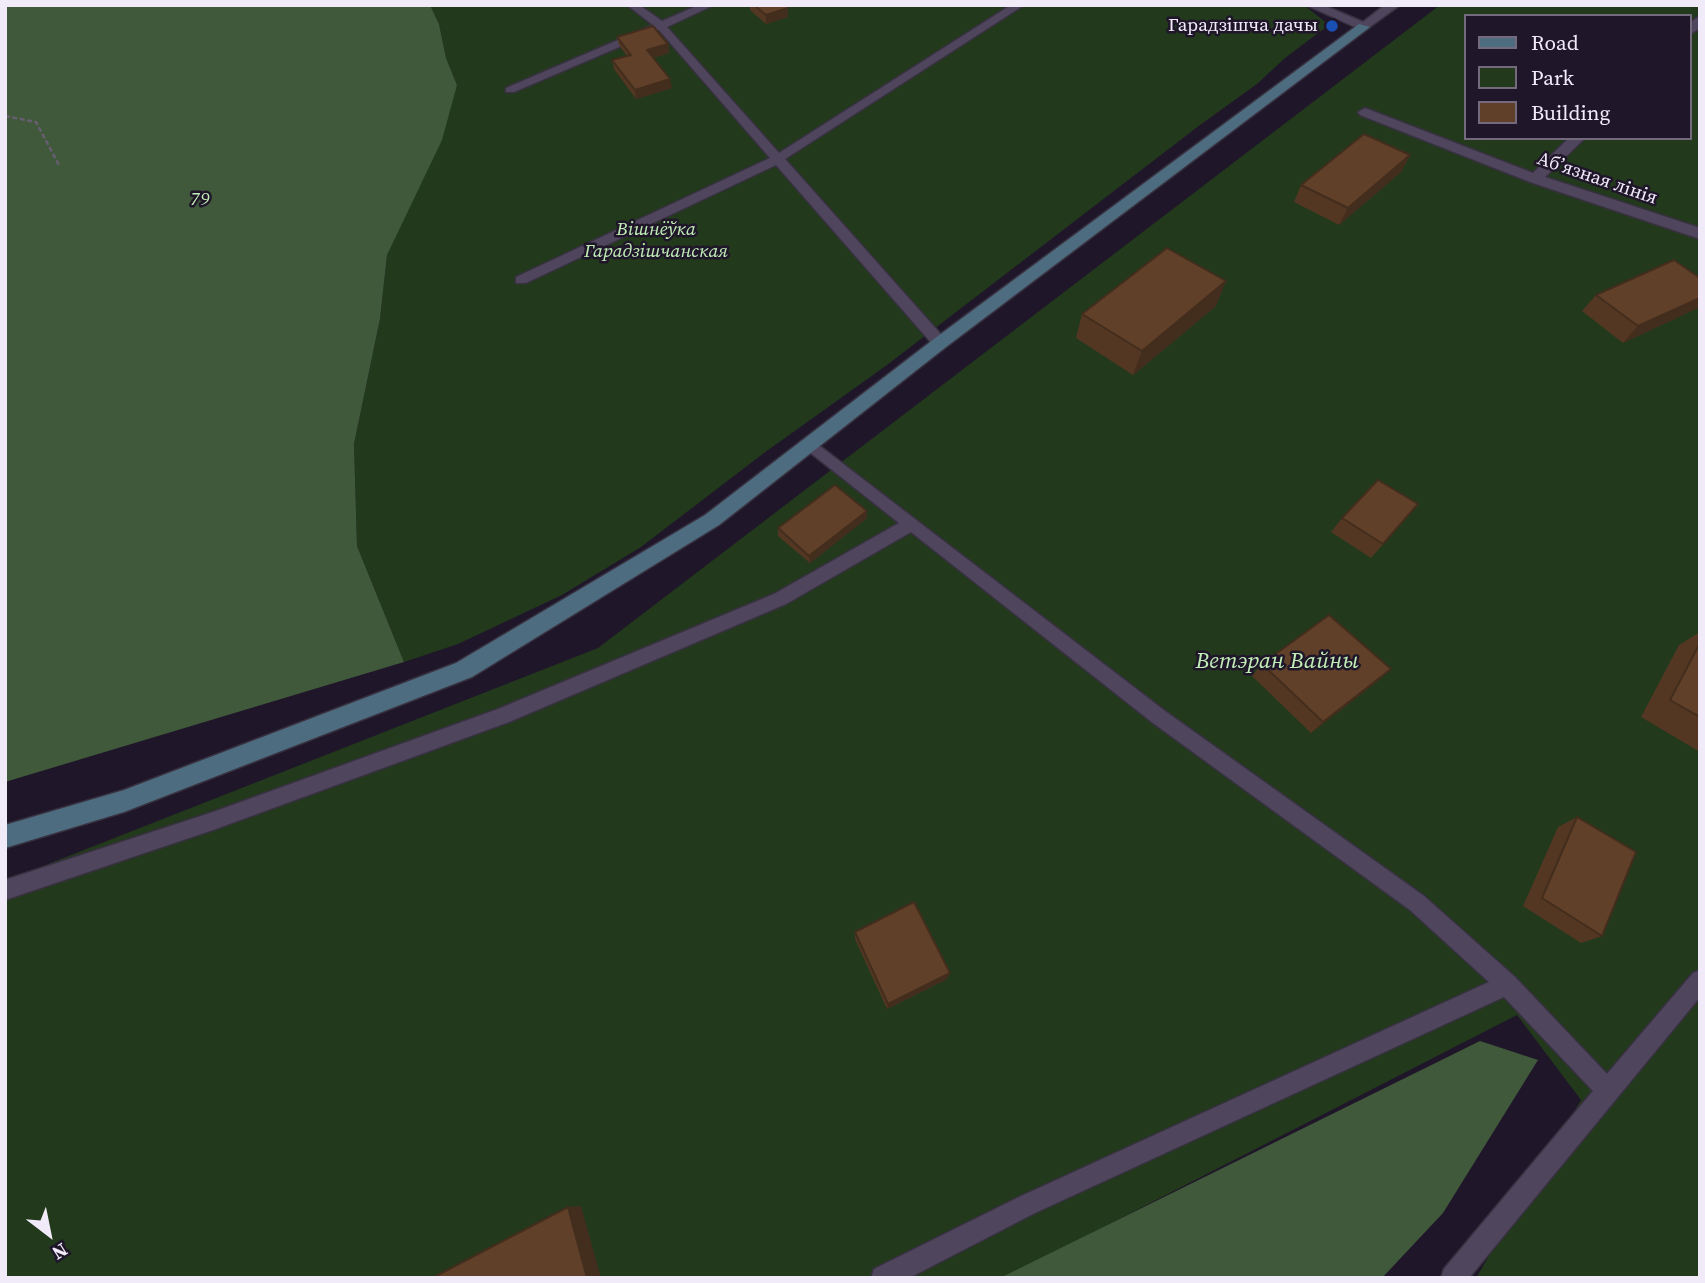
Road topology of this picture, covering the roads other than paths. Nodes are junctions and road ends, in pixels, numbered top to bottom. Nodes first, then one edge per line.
1 (632, 5) edge
2 (709, 5) edge
3 (1019, 5) edge
4 (1311, 5) edge
5 (1394, 5) edge
6 (660, 25) junction
7 (1364, 27) junction
8 (510, 90) dead end
9 (1365, 113) dead end
10 (1575, 140) edge
11 (776, 160) junction
12 (1535, 179) junction
13 (1700, 234) edge
14 (521, 280) dead end
15 (940, 343) junction
16 (812, 446) junction
17 (912, 524) junction
18 (5, 837) edge
19 (5, 890) edge
20 (1700, 980) edge
21 (1507, 985) junction
22 (1608, 1091) junction
23 (883, 1278) edge
24 (1453, 1278) edge

1 - 6 lane
2 - 6 lane
3 - 11 lane
4 - 7 street
5 - 7 street
6 - 8 lane
6 - 11 lane
7 - 15 street
9 - 12 street, Абʼязная лінія
10 - 12 street
11 - 14 lane
11 - 15 lane
12 - 13 street, Абʼязная лінія
15 - 16 street
16 - 17 lane
16 - 18 street
17 - 19 lane
17 - 21 lane
20 - 22 lane
21 - 22 lane
21 - 23 lane
22 - 24 lane

